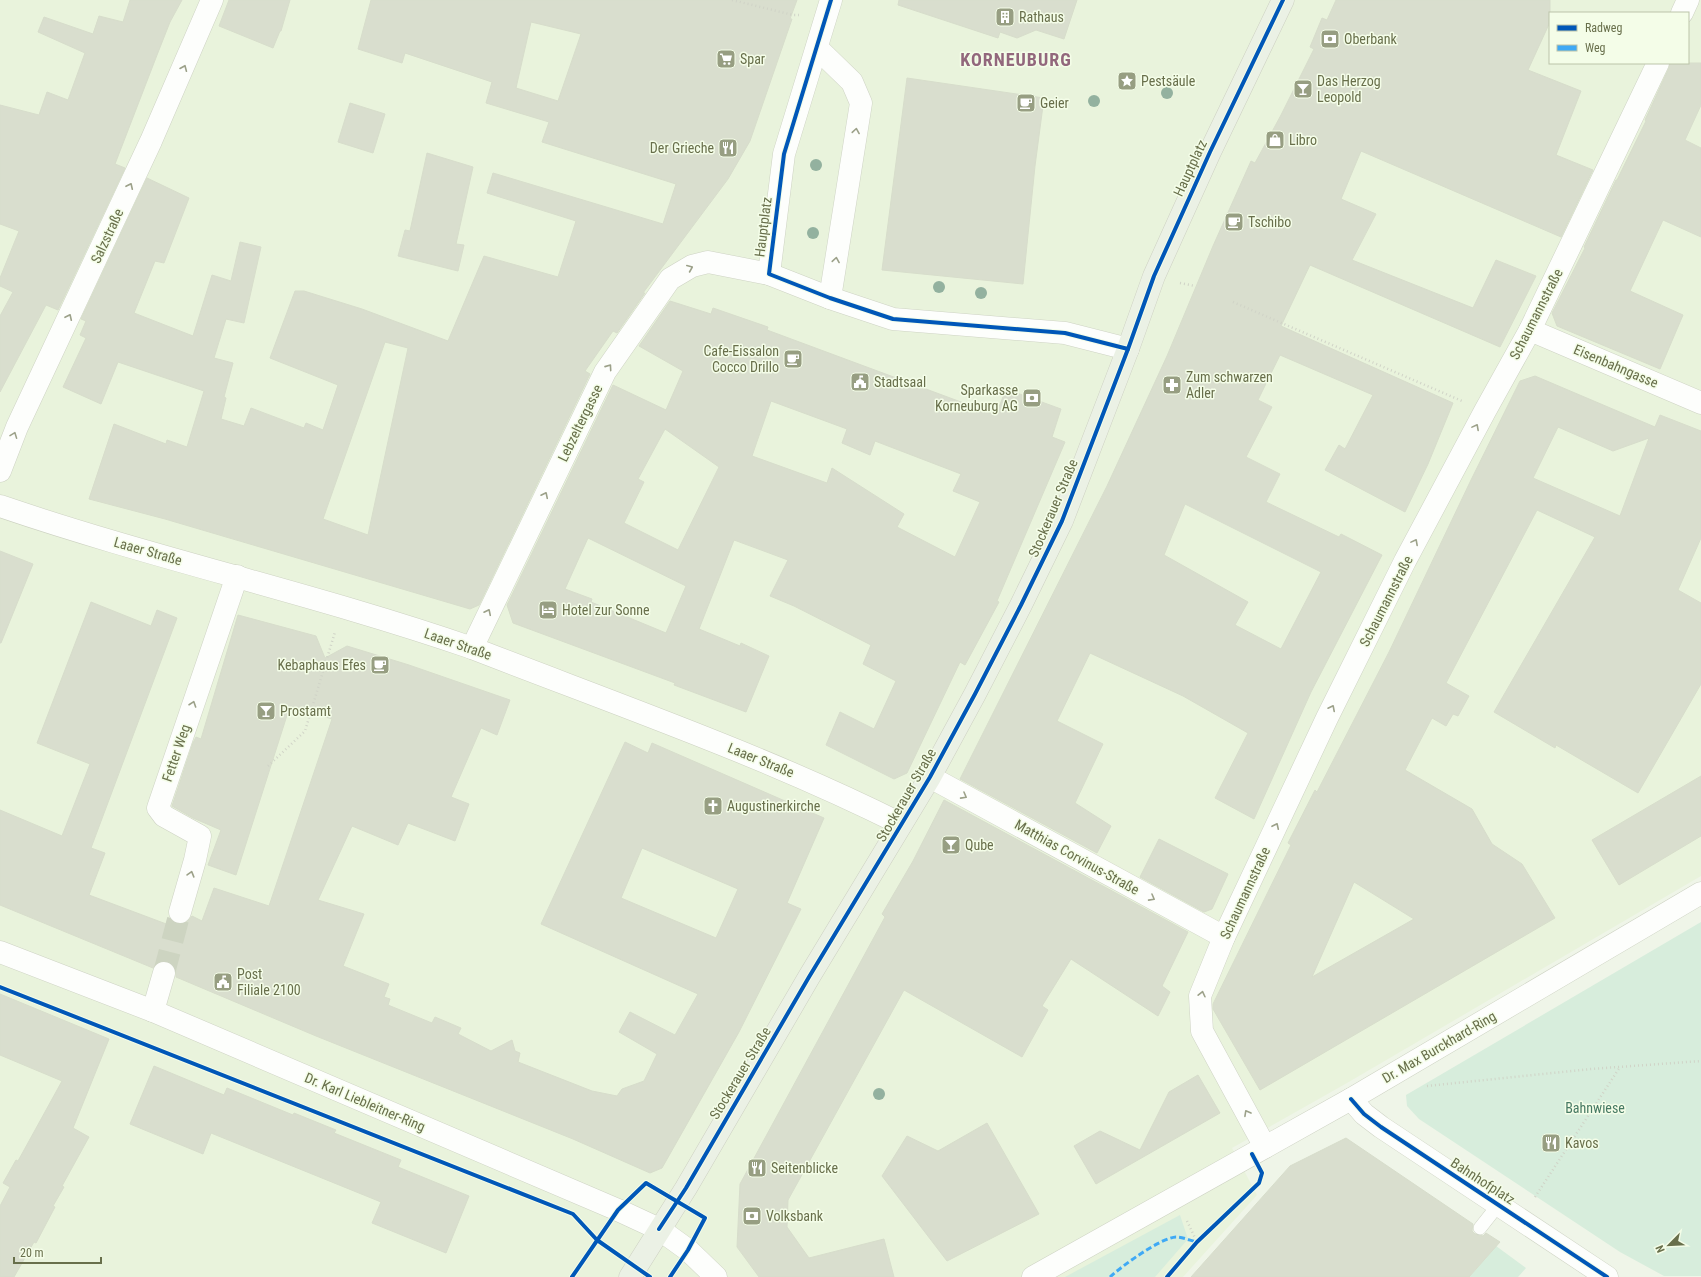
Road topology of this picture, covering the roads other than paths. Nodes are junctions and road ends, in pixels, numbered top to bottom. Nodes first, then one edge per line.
1 (212, 0) edge
2 (1283, 0) edge
3 (1688, 0) edge
4 (829, 6) edge
5 (1682, 12) edge
6 (817, 48) junction
7 (1658, 64) edge
8 (744, 269) joint
9 (769, 274) junction
10 (830, 298) junction
11 (1530, 330) junction
12 (1128, 349) junction
13 (1701, 403) edge
14 (0, 471) edge
15 (0, 506) edge
16 (237, 576) junction
17 (472, 648) junction
18 (930, 777) junction
19 (901, 824) junction
20 (1701, 893) edge
21 (180, 912) tunnel mouth
22 (1224, 937) junction
23 (0, 952) edge
24 (164, 973) tunnel mouth
25 (153, 1011) junction
26 (1351, 1099) junction
27 (1265, 1147) junction
28 (1499, 1204) junction
29 (1480, 1228) dead end
30 (659, 1229) junction
31 (630, 1277) edge
32 (716, 1277) edge
33 (1033, 1277) edge
34 (1608, 1277) edge

14 -> 1 street, Salzstraße
2 - 12 main road, Hauptplatz
3 - 5 street
4 - 6 street, Hauptplatz
6 - 9 street, Hauptplatz
10 -> 6 street
7 - 11 street, Schaumannstraße
8 - 9 street, Hauptplatz
17 -> 8 street, Lebzeltergasse
9 - 10 street, Hauptplatz
10 - 12 street, Hauptplatz
11 - 13 street, Eisenbahngasse
22 -> 11 street, Schaumannstraße
12 - 18 main road, Stockerauer Straße
15 - 16 street, Laaer Straße
16 - 17 street, Laaer Straße
21 -> 16 street, Fetter Weg
17 - 19 street, Laaer Straße
18 - 19 main road, Stockerauer Straße
18 -> 22 street, Matthias Corvinus-Straße
19 - 30 main road, Stockerauer Straße
20 - 26 street, Dr. Max Burckhard-Ring
27 -> 22 street, Schaumannstraße
23 - 25 street, Dr. Karl Liebleitner-Ring
24 - 25 street
25 - 30 street, Dr. Karl Liebleitner-Ring
26 - 27 street, Dr. Max Burckhard-Ring
26 - 28 street, Bahnhofplatz
27 - 33 street, Dr. Max Burckhard-Ring
28 - 29 lane
28 - 34 street, Bahnhofplatz
30 - 31 main road, Stockerauer Straße
30 - 32 street, Dr. Karl Liebleitner-Ring

